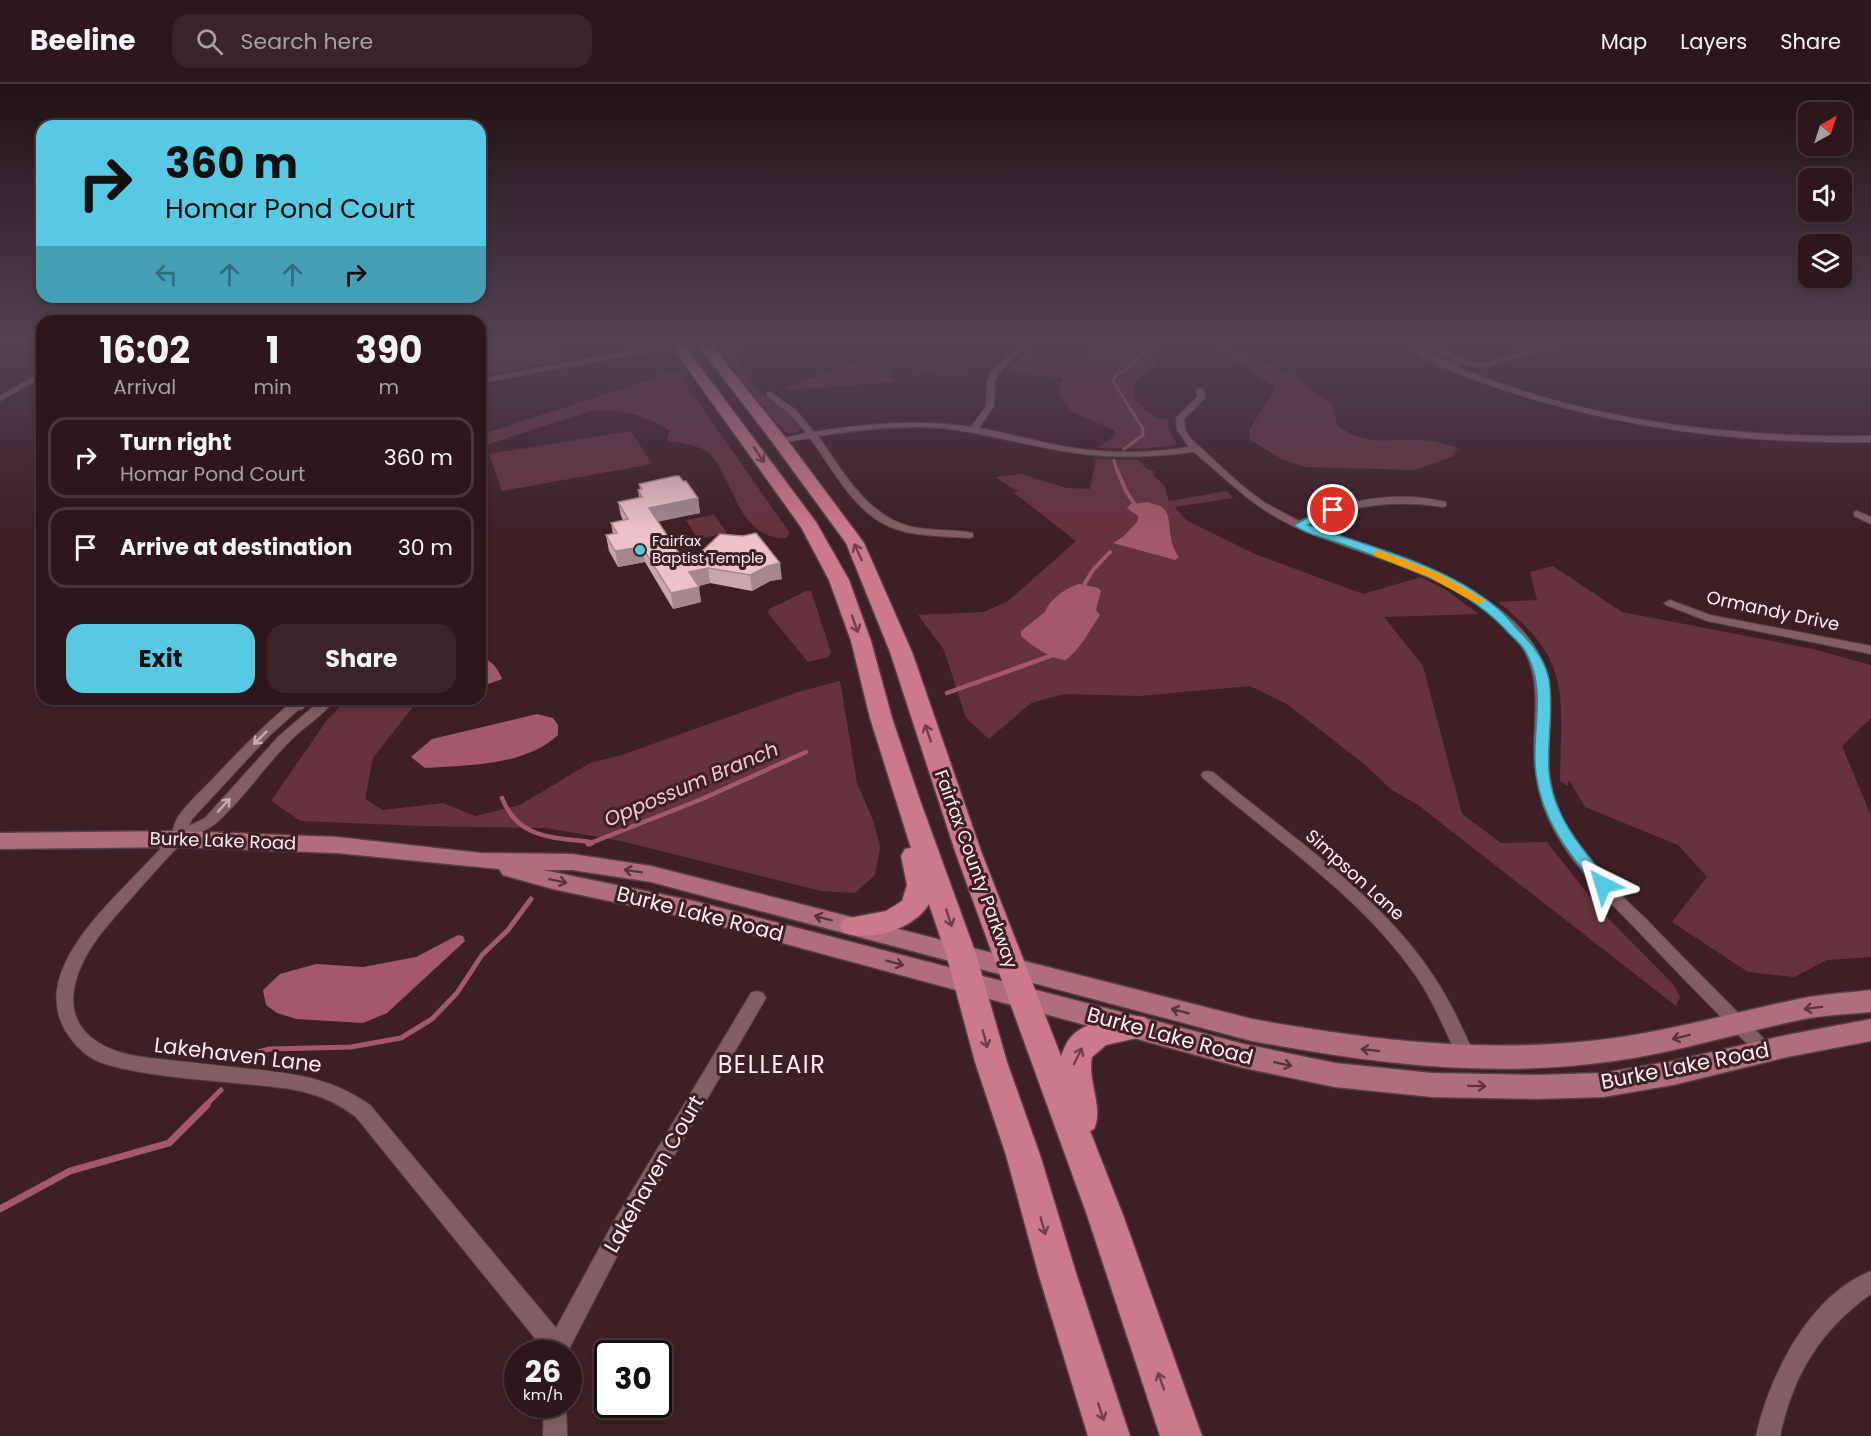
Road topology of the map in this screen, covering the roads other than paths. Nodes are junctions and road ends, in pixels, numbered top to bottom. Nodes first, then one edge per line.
1 (732, 404) edge
2 (747, 404) edge
3 (783, 404) edge
4 (990, 404) edge
5 (1194, 404) edge
6 (1567, 404) edge
7 (973, 429) junction
8 (810, 434) junction
9 (1871, 439) edge
10 (779, 440) junction
11 (1196, 449) junction
12 (1443, 504) dead end
13 (1857, 514) dead end
14 (1871, 521) edge
15 (1299, 525) junction
16 (969, 535) dead end
17 (1670, 603) dead end
18 (1871, 650) edge
19 (296, 705) edge
20 (306, 705) edge
21 (322, 705) edge
22 (316, 709) junction
23 (1209, 775) dead end
24 (908, 803) junction
25 (177, 839) junction
26 (0, 841) edge
27 (481, 861) junction
28 (854, 926) junction
29 (1011, 967) junction
30 (965, 969) junction
31 (757, 998) dead end
32 (1023, 998) junction
33 (1871, 1001) edge
34 (1737, 1023) junction
35 (1135, 1027) junction
36 (1871, 1030) edge
37 (1765, 1051) junction
38 (1466, 1056) junction
39 (1105, 1215) junction
40 (1871, 1281) edge
41 (550, 1340) edge
42 (563, 1340) edge
43 (555, 1418) edge
44 (555, 1436) edge
45 (1108, 1436) edge
46 (1181, 1436) edge
47 (1768, 1436) edge

1 -> 24 highway
2 - 10 highway, Fairfax County Parkway
3 - 8 street
4 - 7 street
5 - 11 street
6 - 9 street
7 - 8 street
7 - 11 street
8 - 10 street
8 - 16 street
29 -> 10 highway, Fairfax County Parkway
11 - 15 street
12 - 15 street
13 - 14 street
15 - 34 street
17 - 18 street, Ormandy Drive
19 -> 25 street
20 - 22 street
21 - 22 street
25 -> 22 street
23 - 38 street, Simpson Lane
24 - 28 highway
24 -> 30 highway
25 - 26 main road, Burke Lake Road
25 - 27 main road, Burke Lake Road
25 - 41 street, Lakehaven Lane
28 -> 27 main road, Burke Lake Road
27 -> 30 main road, Burke Lake Road
28 - 30 main road, Burke Lake Road
29 - 30 main road, Burke Lake Road
29 - 32 highway, Fairfax County Parkway
38 -> 29 main road, Burke Lake Road
30 - 32 main road, Burke Lake Road
30 -> 45 highway
31 - 42 street, Lakehaven Court
32 - 35 main road, Burke Lake Road
32 - 39 highway, Fairfax County Parkway
33 -> 34 main road, Burke Lake Road
34 - 37 street
34 -> 38 main road, Burke Lake Road
35 -> 37 main road, Burke Lake Road
39 -> 35 highway
36 - 37 main road, Burke Lake Road
46 -> 39 highway, Fairfax County Parkway
40 - 47 street
43 - 44 street

